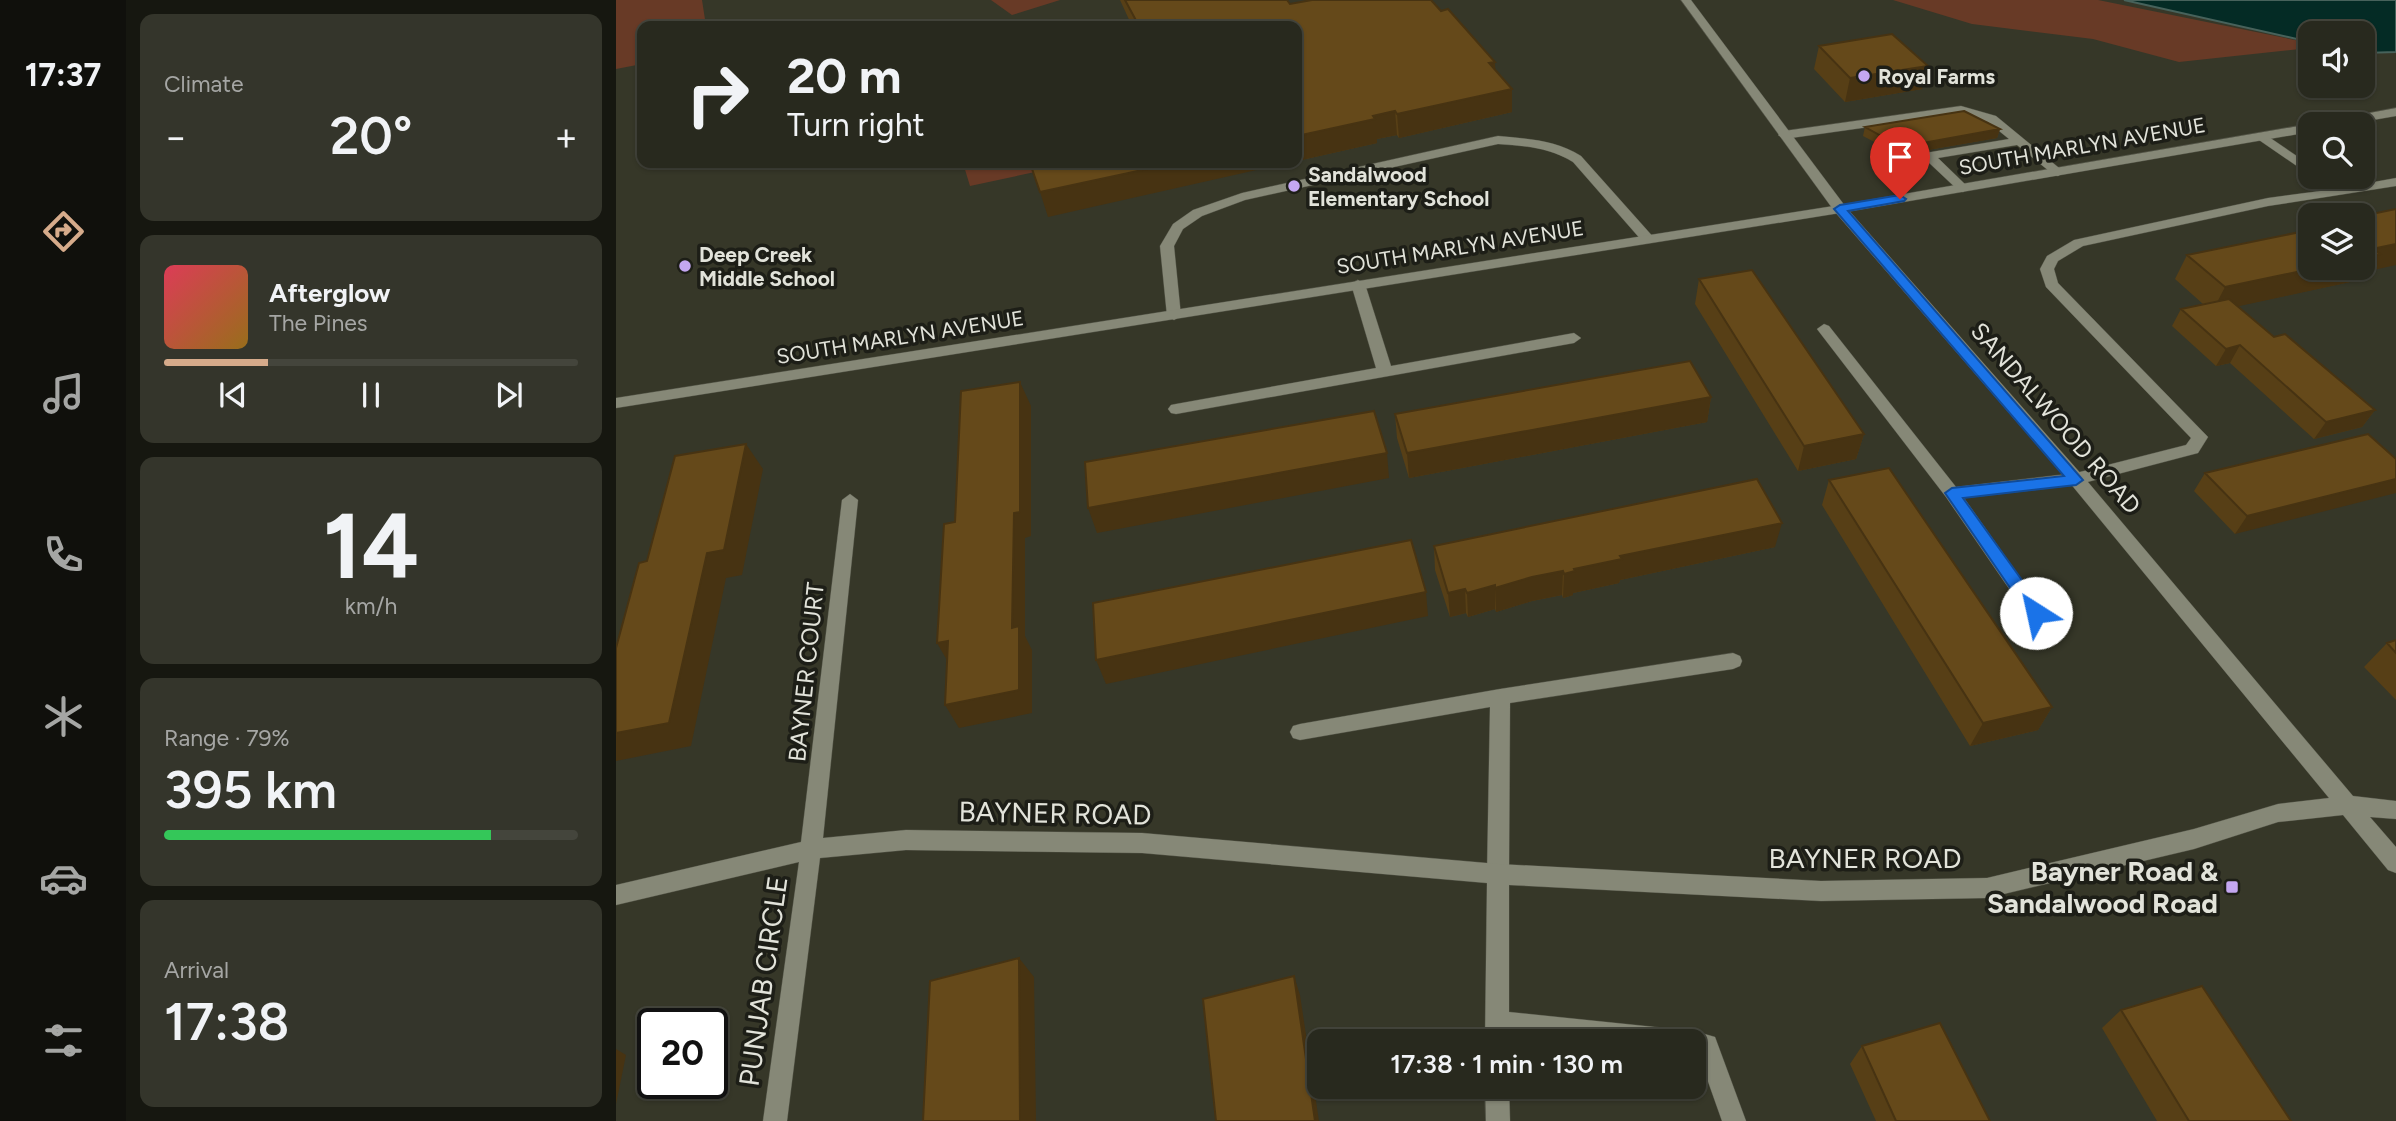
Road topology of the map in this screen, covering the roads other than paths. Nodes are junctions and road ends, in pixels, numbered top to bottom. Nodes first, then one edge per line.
1 (1686, 0) edge
2 (2396, 113) edge
3 (2375, 117) edge
4 (2298, 130) edge
5 (1784, 135) junction
6 (2263, 137) junction
7 (2018, 141) junction
8 (2298, 162) edge
9 (2057, 172) junction
10 (2396, 182) edge
11 (1964, 188) junction
12 (2335, 189) edge
13 (2339, 192) junction
14 (1840, 209) junction
15 (1648, 239) junction
16 (1358, 284) junction
17 (1174, 316) junction
18 (1824, 329) dead end
19 (1574, 338) dead end
20 (1385, 372) junction
21 (616, 403) edge
22 (1176, 409) dead end
23 (2076, 480) junction
24 (1952, 493) junction
25 (850, 500) dead end
26 (2050, 633) dead end
27 (1733, 661) dead end
28 (1500, 697) junction
29 (1300, 732) dead end
30 (2347, 805) junction
31 (2396, 810) edge
32 (811, 849) junction
33 (2396, 863) edge
34 (1498, 874) junction
35 (616, 895) edge
36 (1497, 1029) edge
37 (1706, 1045) edge
38 (1497, 1099) edge
39 (775, 1121) edge
40 (1498, 1121) edge
41 (1734, 1121) edge

1 - 5 street, SANDALWOOD ROAD
2 - 3 street
4 - 6 street, SOUTH MARLYN AVENUE
5 - 7 street
5 - 14 street, SANDALWOOD ROAD
6 - 8 street
6 - 9 street, SOUTH MARLYN AVENUE
7 - 9 street
7 - 11 street
9 - 11 street, SOUTH MARLYN AVENUE
10 - 13 street
11 - 14 street, SOUTH MARLYN AVENUE
12 - 13 street
13 - 23 street
14 - 15 street, SOUTH MARLYN AVENUE
14 - 23 street, SANDALWOOD ROAD
15 - 16 street, SOUTH MARLYN AVENUE
15 - 17 street
16 - 17 street, SOUTH MARLYN AVENUE
16 - 20 street
17 - 21 street, SOUTH MARLYN AVENUE
18 - 24 street
19 - 20 street
20 - 22 street
23 - 24 street
23 - 30 street, SANDALWOOD ROAD
24 - 26 street
25 - 32 street, BAYNER COURT
27 - 28 street
28 - 29 street
28 - 34 street
30 - 31 street, BAYNER ROAD
30 - 33 street, SANDALWOOD ROAD
30 - 34 street, BAYNER ROAD
32 - 34 street, BAYNER ROAD
32 - 35 street, BAYNER ROAD
32 - 39 street, PUNJAB CIRCLE
34 - 36 street
37 - 41 street
38 - 40 street

